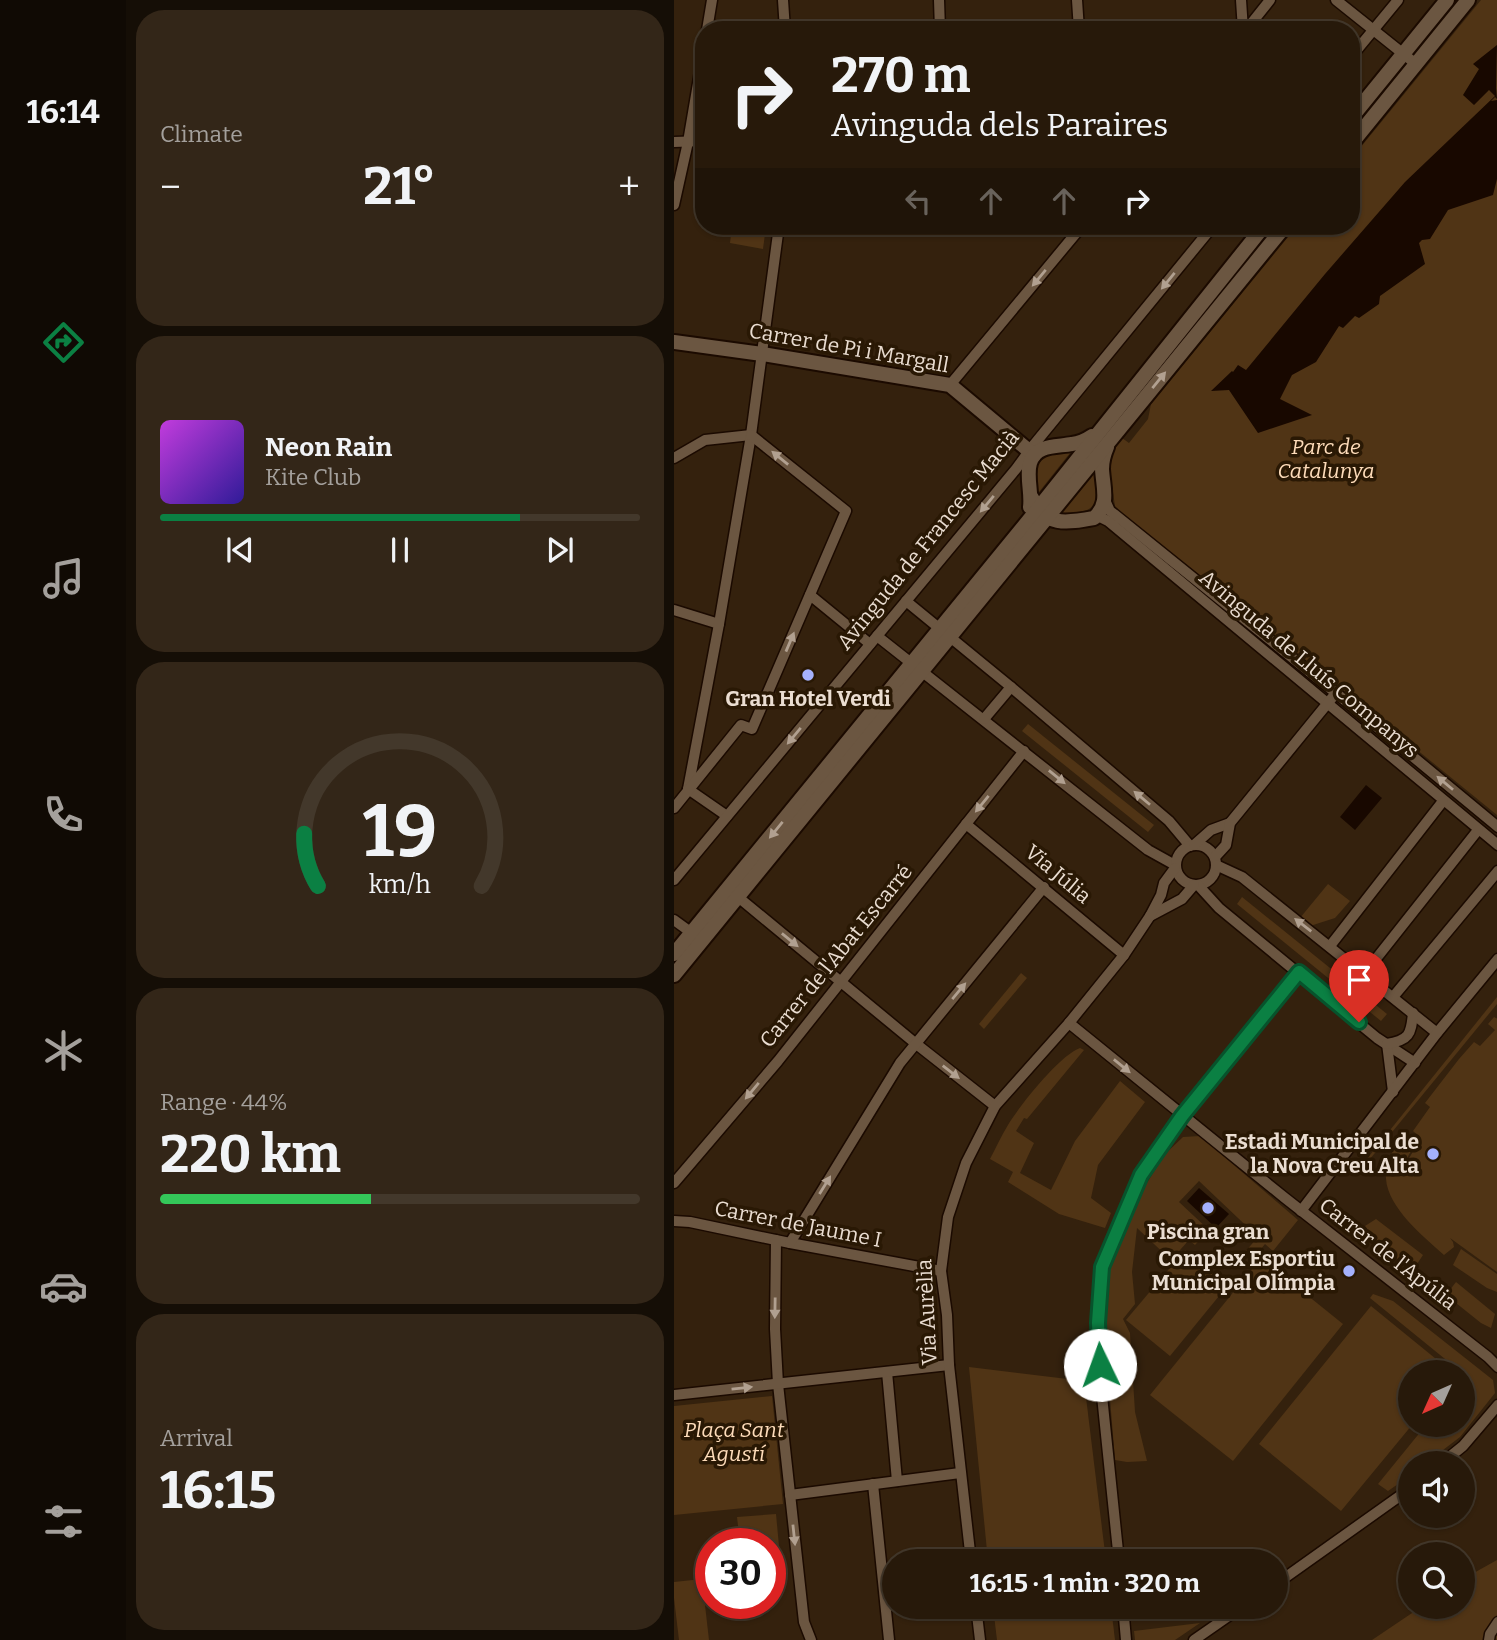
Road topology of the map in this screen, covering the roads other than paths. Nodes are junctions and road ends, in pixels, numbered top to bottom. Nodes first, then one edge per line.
1 (712, 0) edge
2 (783, 0) edge
3 (939, 0) edge
4 (1077, 0) edge
5 (1241, 0) edge
6 (1270, 0) edge
7 (1336, 0) edge
8 (1398, 0) edge
9 (1447, 0) edge
10 (1468, 0) edge
11 (708, 21) edge
12 (784, 21) edge
13 (940, 21) edge
14 (1078, 21) edge
15 (1243, 21) edge
16 (1252, 21) edge
17 (1373, 30) junction
18 (1360, 46) edge
19 (1403, 54) junction
20 (1416, 64) junction
21 (695, 101) edge
22 (1360, 107) edge
23 (1360, 133) edge
24 (674, 142) edge
25 (688, 142) junction
26 (695, 142) edge
27 (674, 205) edge
28 (778, 235) edge
29 (1075, 235) edge
30 (1206, 235) edge
31 (1257, 235) edge
32 (1277, 235) edge
33 (674, 342) edge
34 (762, 354) junction
35 (950, 385) junction
36 (751, 435) junction
37 (1104, 436) junction
38 (1031, 453) junction
39 (1090, 454) junction
40 (674, 458) edge
41 (1105, 500) junction
42 (1043, 512) junction
43 (1094, 518) junction
44 (1028, 532) junction
45 (810, 595) junction
46 (906, 601) junction
47 (674, 610) edge
48 (719, 624) junction
49 (945, 634) junction
50 (874, 640) junction
51 (917, 667) junction
52 (1011, 687) junction
53 (1336, 693) junction
54 (1326, 703) junction
55 (984, 719) junction
56 (1024, 751) junction
57 (688, 789) junction
58 (1443, 802) junction
59 (674, 808) edge
60 (727, 816) junction
61 (1230, 823) junction
62 (966, 824) junction
63 (1497, 827) edge
64 (1478, 830) junction
65 (1192, 845) junction
66 (1497, 845) edge
67 (1215, 861) junction
68 (1175, 867) junction
69 (1497, 872) edge
70 (674, 880) edge
71 (1196, 885) junction
72 (1044, 887) junction
73 (738, 897) junction
74 (1150, 916) junction
75 (674, 920) edge
76 (698, 936) junction
77 (1330, 946) junction
78 (674, 954) edge
79 (1124, 955) junction
80 (1497, 959) edge
81 (1299, 972) junction
82 (1364, 974) junction
83 (674, 975) edge
84 (841, 982) junction
85 (1393, 997) junction
86 (1413, 1013) junction
87 (1069, 1023) junction
88 (1437, 1033) junction
89 (915, 1043) junction
90 (1387, 1044) junction
91 (1415, 1063) junction
92 (1393, 1092) junction
93 (995, 1106) junction
94 (1182, 1116) junction
95 (674, 1182) edge
96 (1301, 1211) junction
97 (674, 1212) edge
98 (674, 1221) edge
99 (690, 1222) junction
100 (776, 1240) junction
101 (790, 1243) junction
102 (941, 1270) junction
103 (1492, 1357) edge
104 (949, 1365) junction
105 (1497, 1367) edge
106 (887, 1372) junction
107 (778, 1384) junction
108 (674, 1395) edge
109 (1497, 1405) edge
110 (1457, 1451) edge
111 (960, 1473) junction
112 (897, 1481) junction
113 (873, 1484) junction
114 (790, 1495) junction
115 (1398, 1497) edge
116 (970, 1549) edge
117 (1118, 1549) edge
118 (1288, 1575) edge
119 (978, 1619) edge
120 (1124, 1619) edge
121 (1224, 1619) edge
122 (1497, 1622) edge
123 (1489, 1637) edge
124 (810, 1640) edge
125 (889, 1640) edge
126 (980, 1640) edge
127 (1126, 1640) edge
128 (1194, 1640) edge

1 - 11 street
2 - 12 street
3 - 13 street
4 - 14 street
5 - 15 street
6 - 16 street
7 - 17 street
8 - 17 street
9 - 19 main road
10 - 20 main road
17 - 18 street
17 - 19 street
19 - 20 street
19 - 22 main road
20 - 23 main road
21 - 25 street
24 - 25 street
25 - 26 street
25 - 27 street
28 - 34 street
29 -> 35 street
30 -> 38 street, Avinguda de Francesc Macià
31 - 37 main road, Avinguda de Francesc Macià
37 -> 32 main road, Avinguda de Francesc Macià
33 - 34 main road, Carrer de Pi i Margall
34 - 35 main road, Carrer de Pi i Margall
34 - 36 street
35 - 38 main road, Carrer de Pi i Margall
36 - 40 street
45 -> 36 street
36 - 48 street
37 - 39 main road, Avinguda de Francesc Macià
37 - 39 main road, Avinguda de Francesc Macià
38 - 39 main road, Avinguda de Francesc Macià
38 - 42 main road, Avinguda de Francesc Macià
38 -> 46 street, Avinguda de Francesc Macià
39 - 41 main road, Avinguda de Francesc Macià
39 - 42 main road, Avinguda de Francesc Macià
41 - 43 main road
41 - 53 street, Avinguda de Lluís Companys
42 - 43 main road, Avinguda de Francesc Macià
42 - 44 main road, Avinguda de Francesc Macià
42 - 44 main road, Avinguda de Francesc Macià
43 - 54 street, Avinguda de Lluís Companys
44 - 49 main road, Avinguda de Francesc Macià
45 - 50 street
57 -> 45 street
46 - 49 street
46 - 50 street, Avinguda de Francesc Macià
47 - 48 street
48 - 57 street
49 - 51 main road, Avinguda de Francesc Macià
49 - 52 street
50 - 51 street
50 -> 60 street, Avinguda de Francesc Macià
51 - 55 street
51 - 73 main road, Avinguda de Francesc Macià
51 -> 76 main road, Avinguda de Francesc Macià
52 - 55 street
65 -> 52 street
53 - 54 street
63 -> 53 street, Avinguda de Lluís Companys
54 - 58 street, Avinguda de Lluís Companys
54 - 61 street
55 - 56 street
56 -> 62 street, Carrer de l'Abat Escarré
56 -> 68 street
57 - 59 street
57 - 60 street
58 - 64 street, Avinguda de Lluís Companys
58 - 77 street
60 - 70 street, Avinguda de Francesc Macià
61 - 65 street
61 - 67 street
62 - 72 street, Via Júlia
62 - 84 street, Carrer de l'Abat Escarré
64 - 66 street, Avinguda de Lluís Companys
64 - 82 street
65 - 67 street
65 - 68 street
67 - 71 street
77 -> 67 street
68 - 71 street
68 - 74 street, Via Aurèlia
69 - 85 street
71 - 74 street, Via Aurèlia
71 - 81 street
72 - 79 street, Via Júlia
89 -> 72 street
73 - 76 main road, Avinguda de Francesc Macià
73 -> 84 street
74 - 79 street, Via Aurèlia
75 - 76 street
76 - 78 main road, Avinguda de Francesc Macià
76 - 83 main road, Avinguda de Francesc Macià
77 - 82 street
79 - 87 street, Via Aurèlia
80 - 88 street
81 - 90 street
81 - 94 street
82 - 85 street
84 - 89 street
84 -> 95 street, Carrer de l'Abat Escarré
85 - 86 street
86 - 88 street
86 - 90 street
87 - 93 street, Via Aurèlia
87 -> 94 street, Carrer de l'Apúlia
88 - 91 street
89 -> 93 street
101 -> 89 street
90 - 91 street
90 - 92 street
91 - 92 street
92 - 96 street
93 - 102 street, Via Aurèlia
94 - 96 street, Carrer de l'Apúlia
94 - 117 street
96 - 103 street, Carrer de l'Apúlia
97 - 99 street, Carrer de Jaume I
98 - 99 street, Carrer de Jaume I
99 - 100 street, Carrer de Jaume I
100 - 101 street, Carrer de Jaume I
100 -> 107 street
101 - 102 street, Carrer de Jaume I
102 - 104 street, Via Aurèlia
103 - 105 street, Carrer de l'Apúlia
104 - 106 street
104 - 111 street, Via Aurèlia
106 - 107 street
106 - 112 street
108 -> 107 street
107 - 114 street
109 - 110 street
111 - 112 street
111 - 116 street, Via Aurèlia
112 - 113 street
113 - 114 street
113 - 125 street
114 -> 124 street
115 - 118 street
119 - 126 street
120 - 127 street
121 - 128 street
122 - 123 street

